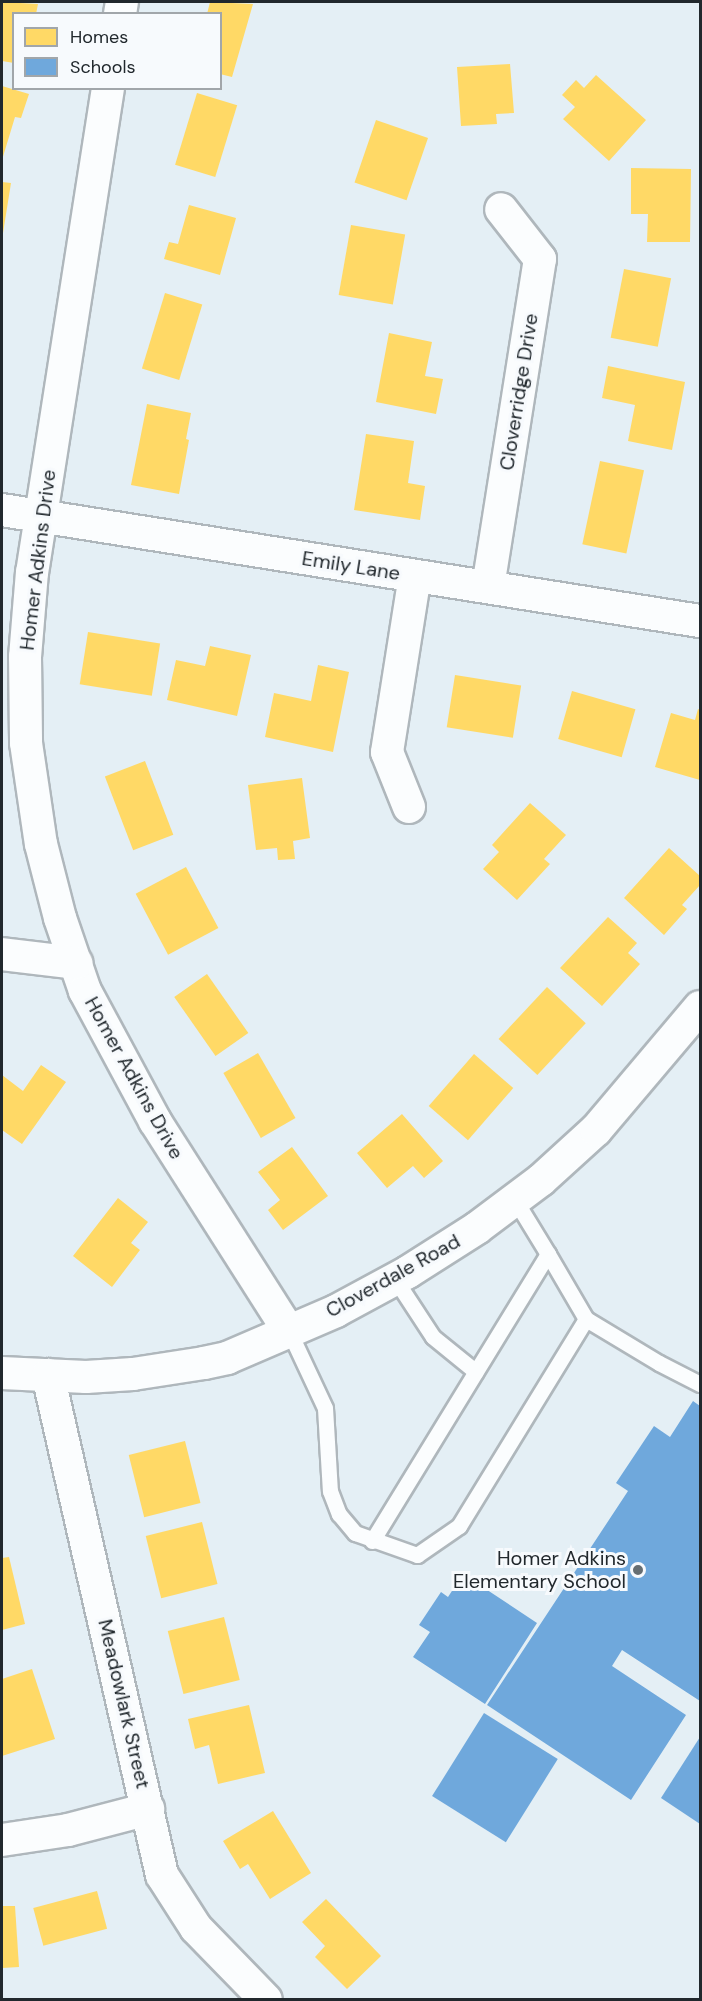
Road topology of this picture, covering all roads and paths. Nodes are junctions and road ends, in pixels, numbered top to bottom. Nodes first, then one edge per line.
1 (108, 90) edge
2 (501, 209) dead end
3 (2, 510) edge
4 (41, 517) junction
5 (415, 576) junction
6 (488, 587) junction
7 (700, 621) edge
8 (410, 807) dead end
9 (2, 954) edge
10 (76, 963) junction
11 (700, 1007) edge
12 (515, 1200) junction
13 (548, 1254) junction
14 (394, 1280) junction
15 (586, 1318) junction
16 (289, 1331) junction
17 (476, 1372) junction
18 (2, 1373) edge
19 (48, 1375) junction
20 (700, 1384) edge
21 (372, 1541) junction
22 (148, 1809) junction
23 (2, 1840) edge
24 (266, 2000) edge

1 - 4 street, Homer Adkins Drive
2 - 6 street, Cloverridge Drive
3 - 4 street, Emily Lane
4 - 5 street, Emily Lane
4 - 10 street, Homer Adkins Drive
5 - 6 street, Emily Lane
5 - 8 street
6 - 7 street, Emily Lane
9 - 10 street
10 - 16 street, Homer Adkins Drive
11 - 12 street, Cloverdale Road
12 - 13 lane
12 - 14 street, Cloverdale Road
13 - 15 lane
13 - 17 lane
14 - 16 street, Cloverdale Road
14 - 17 lane
15 - 20 lane
15 - 21 lane
16 - 19 street, Cloverdale Road
16 - 21 lane
17 - 21 lane
18 - 19 street, Cloverdale Road
19 - 22 street, Meadowlark Street
22 - 23 street
22 - 24 street, Meadowlark Street

